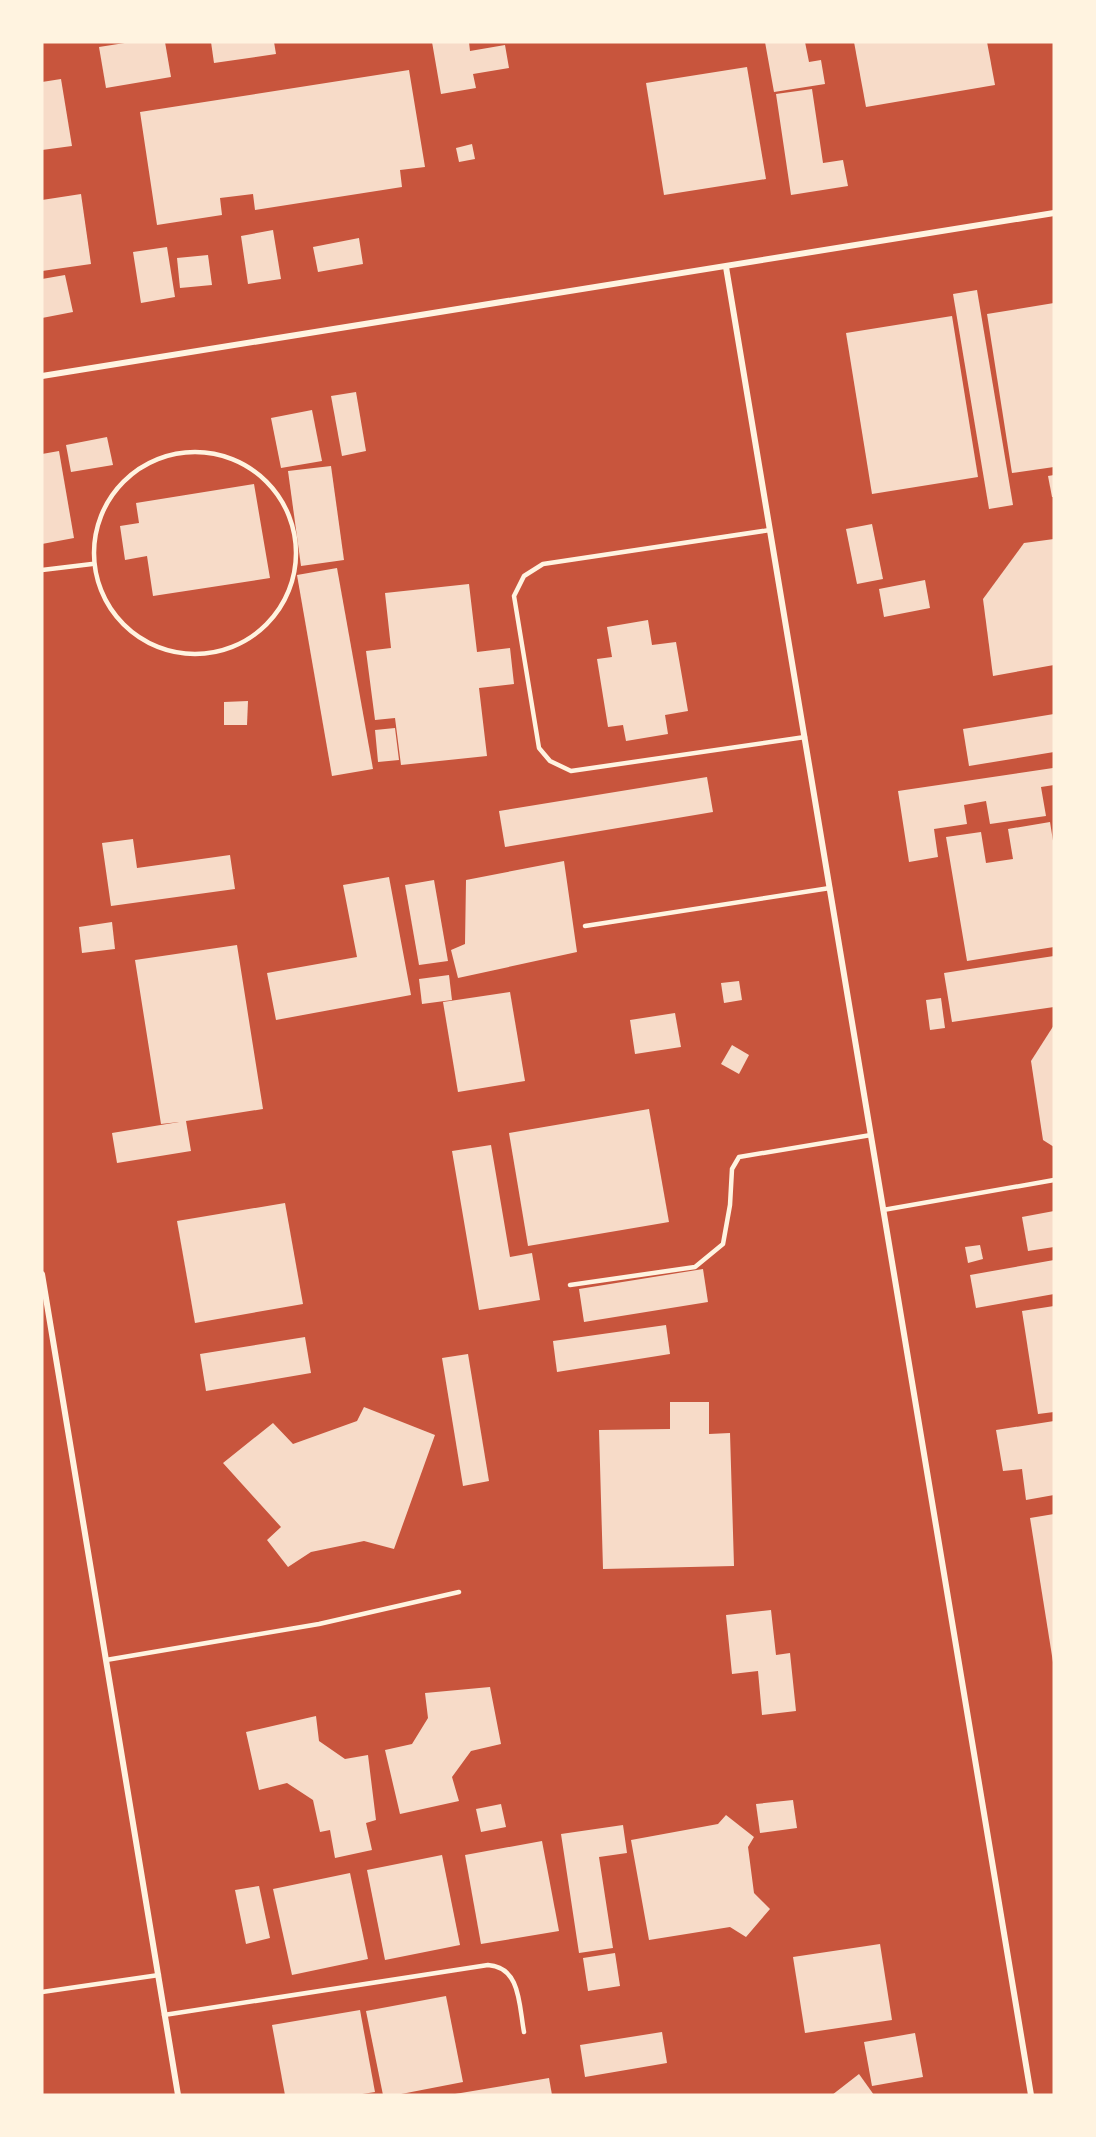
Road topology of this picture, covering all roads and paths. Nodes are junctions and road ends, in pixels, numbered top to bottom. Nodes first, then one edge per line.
1 (1054, 213) edge
2 (726, 267) junction
3 (42, 376) edge
4 (770, 530) junction
5 (93, 564) junction
6 (42, 570) edge
7 (805, 737) junction
8 (830, 888) junction
9 (585, 926) dead end
10 (871, 1135) junction
11 (1054, 1180) edge
12 (884, 1210) junction
13 (42, 1274) edge
14 (570, 1285) dead end
15 (459, 1592) dead end
16 (106, 1660) junction
17 (159, 1975) junction
18 (42, 1992) edge
19 (164, 2015) junction
20 (524, 2032) dead end
21 (178, 2095) edge
22 (1031, 2095) edge

1 - 2 street
2 - 3 street
2 - 4 street
4 - 7 street
4 - 7 lane
5 - 5 lane
5 - 6 lane
7 - 8 street
8 - 9 lane
8 - 10 street
10 - 12 street
10 - 14 lane
11 - 12 lane
12 - 22 street
13 - 16 street
15 - 16 lane
16 - 17 street
17 - 18 lane
17 - 19 street
19 - 20 lane
19 - 21 street

